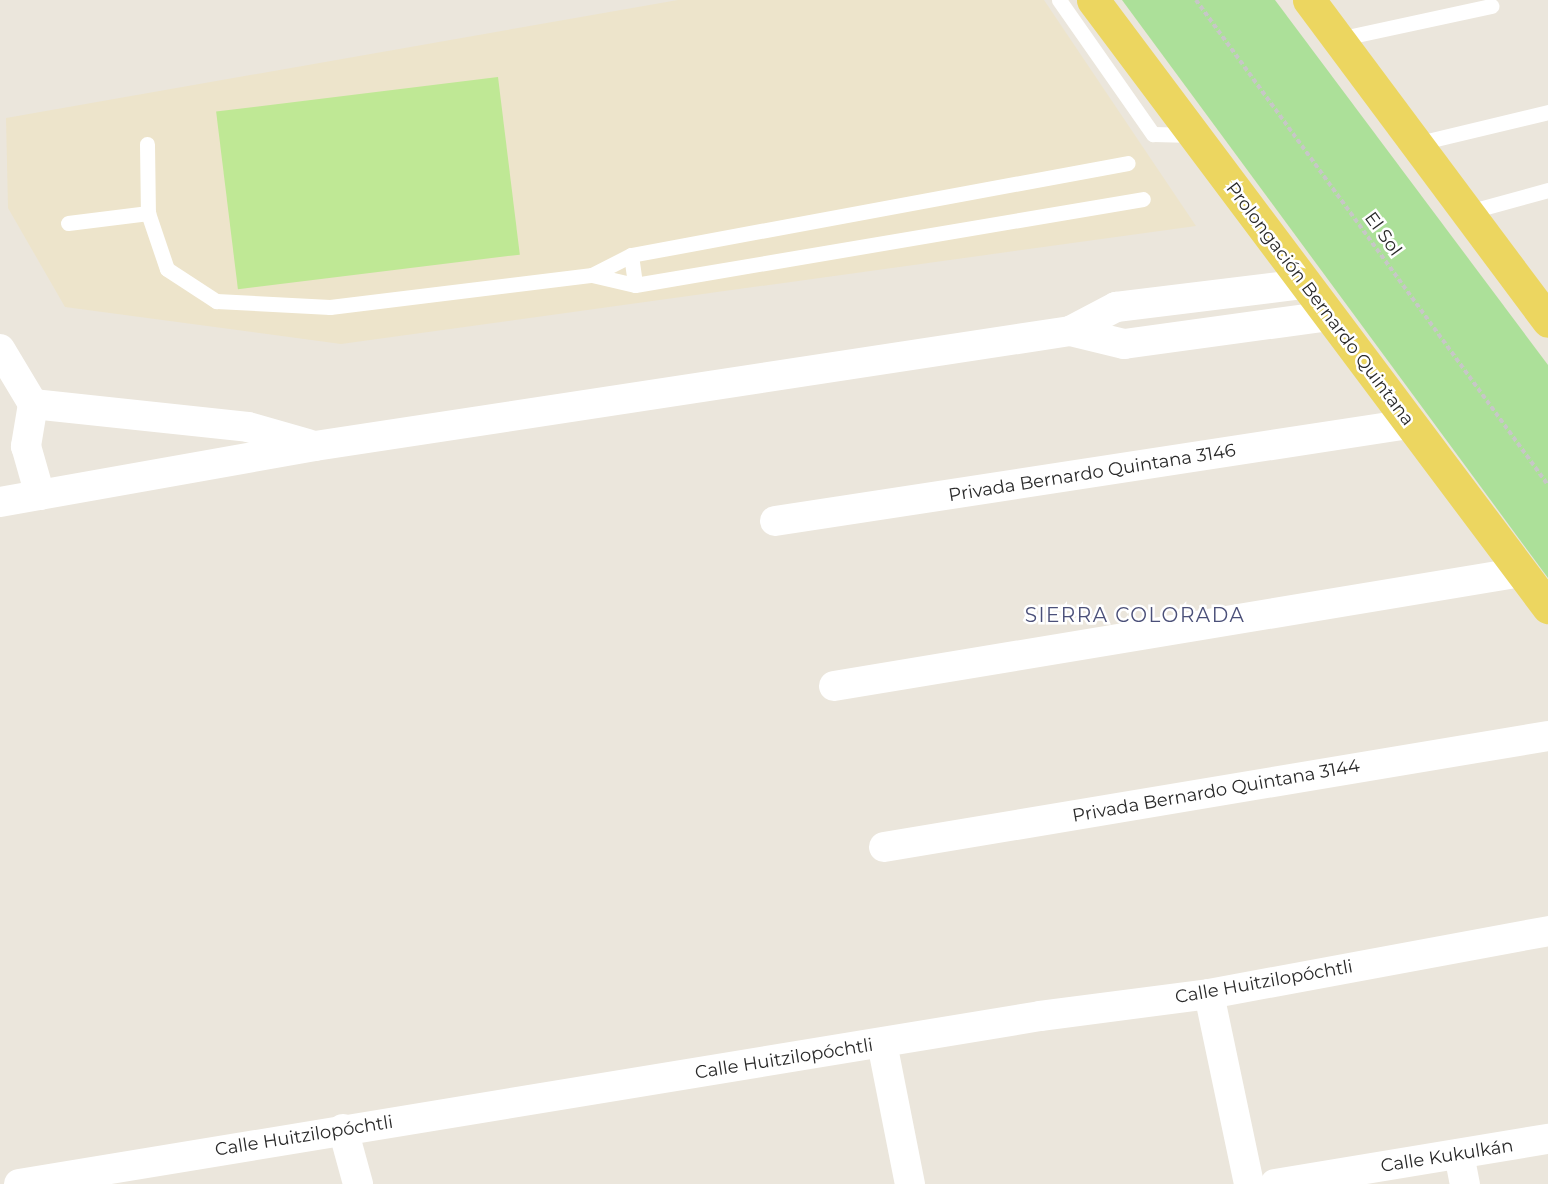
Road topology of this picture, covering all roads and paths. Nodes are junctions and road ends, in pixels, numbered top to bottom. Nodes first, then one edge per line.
1 (1059, 0) edge
2 (1093, 0) edge
3 (1196, 0) edge
4 (1310, 0) edge
5 (1491, 6) dead end
6 (1338, 39) junction
7 (1548, 112) edge
8 (1193, 135) junction
9 (147, 144) dead end
10 (1415, 144) junction
11 (1128, 163) dead end
12 (1548, 190) edge
13 (1143, 198) dead end
14 (1468, 212) junction
15 (148, 213) junction
16 (68, 224) dead end
17 (631, 255) junction
18 (592, 275) junction
19 (1304, 284) junction
20 (635, 285) junction
21 (1546, 314) edge
22 (1328, 316) junction
23 (1070, 331) junction
24 (0, 349) edge
25 (33, 404) junction
26 (1409, 424) junction
27 (315, 446) junction
28 (1548, 485) edge
29 (40, 495) junction
30 (0, 502) edge
31 (775, 521) dead end
32 (1522, 572) junction
33 (1548, 607) edge
34 (834, 686) dead end
35 (1548, 736) edge
36 (884, 847) dead end
37 (1546, 935) edge
38 (1209, 994) junction
39 (882, 1043) junction
40 (343, 1129) junction
41 (1548, 1139) edge
42 (1459, 1154) junction
43 (19, 1184) edge
44 (358, 1184) edge
45 (910, 1184) edge
46 (1250, 1184) edge
47 (1275, 1184) edge
48 (1465, 1184) edge

1 - 8 lane
2 - 8 main road, Prolongación Bernardo Quintana
3 - 28 path, El Sol
4 - 6 main road
5 - 6 lane
6 - 10 main road
7 - 10 lane
8 - 19 main road, Prolongación Bernardo Quintana
9 - 15 lane
10 - 14 main road
11 - 17 lane
12 - 14 lane
13 - 20 lane
14 - 21 main road
15 - 16 lane
15 - 18 lane
17 - 18 lane
17 - 20 lane
18 - 20 lane
19 - 22 main road, Prolongación Bernardo Quintana
19 - 23 street
22 - 23 street
22 - 26 main road, Prolongación Bernardo Quintana
23 - 27 street
24 - 25 street
25 - 27 street
25 - 29 street
26 - 31 street, Privada Bernardo Quintana 3146
26 - 32 main road, Prolongación Bernardo Quintana
27 - 29 street
29 - 30 street
32 - 33 main road, Prolongación Bernardo Quintana
32 - 34 street
35 - 36 street, Privada Bernardo Quintana 3144
37 - 38 street, Calle Huitzilopóchtli
38 - 39 street, Calle Huitzilopóchtli
38 - 46 street
39 - 40 street, Calle Huitzilopóchtli
39 - 45 street
40 - 43 street, Calle Huitzilopóchtli
40 - 44 street
41 - 42 street, Calle Kukulkán
42 - 47 street, Calle Kukulkán
42 - 48 street

